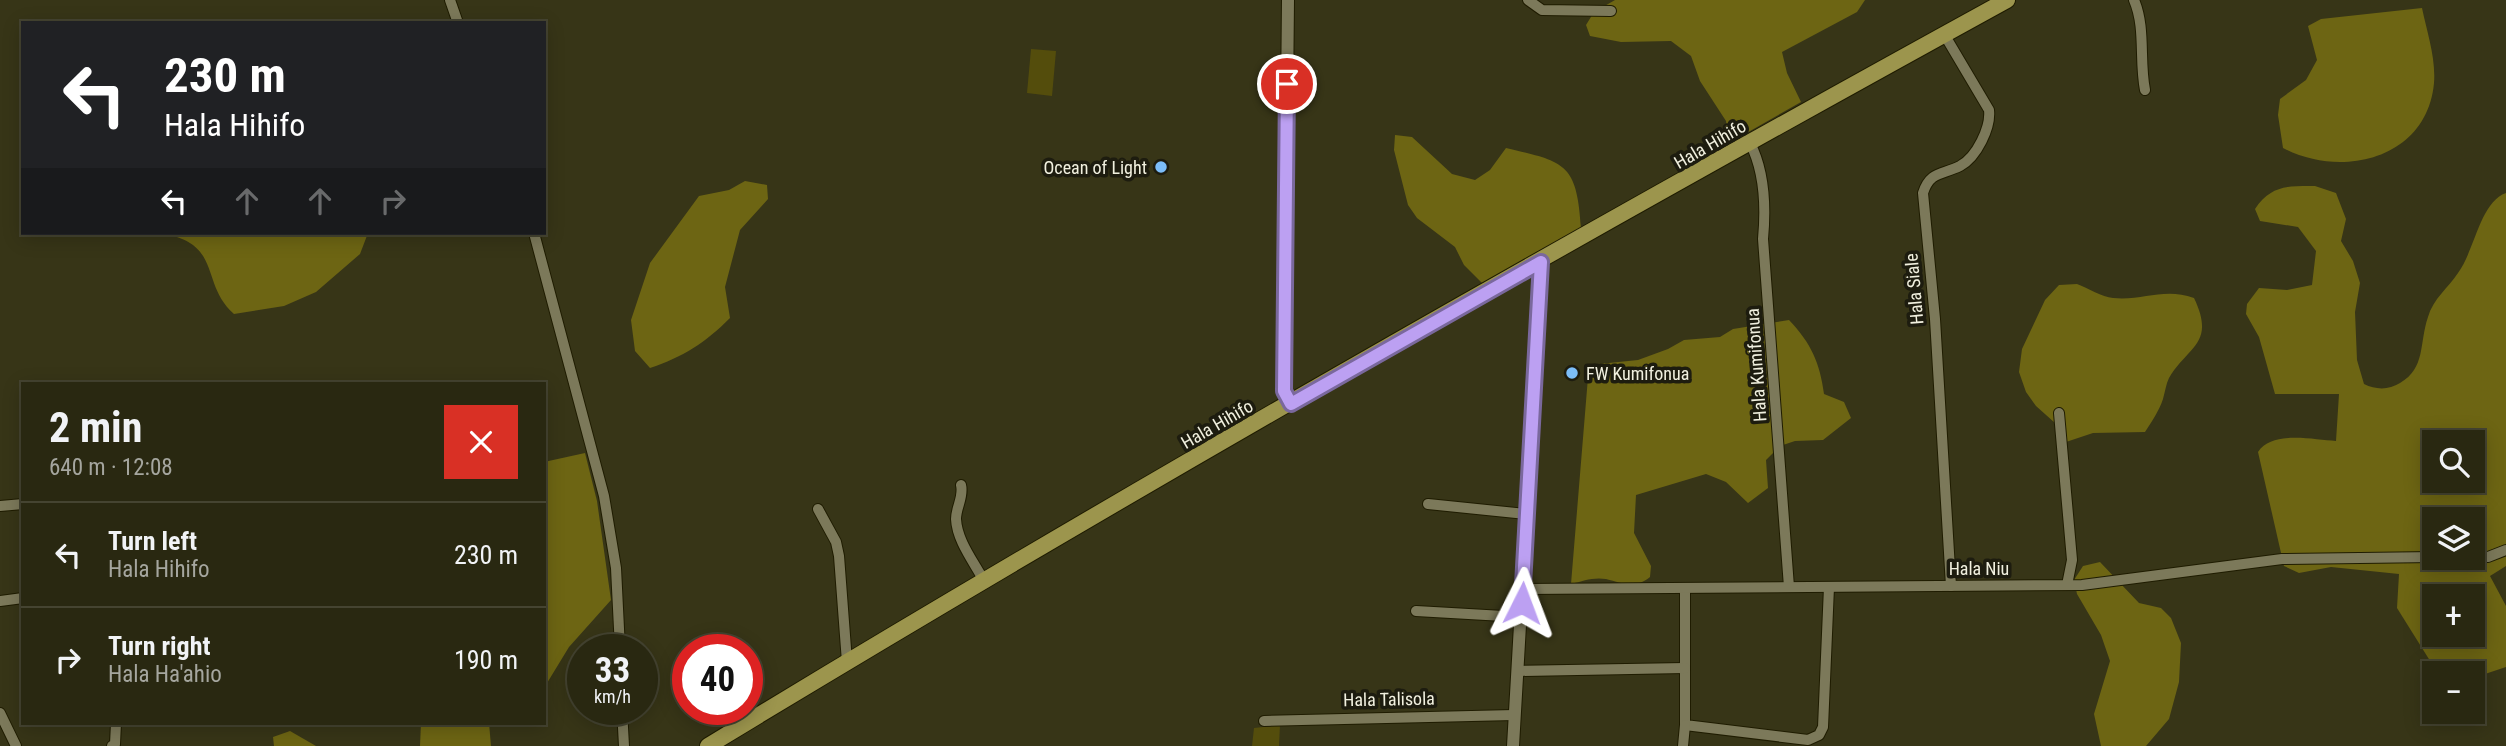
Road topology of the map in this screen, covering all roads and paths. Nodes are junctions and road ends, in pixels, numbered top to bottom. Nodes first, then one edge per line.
1 (450, 0) edge
2 (1288, 0) edge
3 (1528, 0) edge
4 (2007, 0) edge
5 (2134, 0) edge
6 (1611, 11) dead end
7 (457, 21) edge
8 (1944, 34) junction
9 (2145, 90) dead end
10 (1750, 143) junction
11 (535, 235) edge
12 (1541, 262) junction
13 (1291, 404) junction
14 (2059, 413) dead end
15 (961, 485) dead end
16 (21, 503) edge
17 (1428, 504) dead end
18 (0, 506) edge
19 (818, 509) dead end
20 (1526, 514) junction
21 (2506, 550) edge
22 (2422, 557) edge
23 (2485, 557) edge
24 (984, 581) junction
25 (2067, 585) junction
26 (1951, 586) junction
27 (1789, 587) junction
28 (1829, 587) junction
29 (1685, 588) junction
30 (1523, 589) junction
31 (21, 598) edge
32 (0, 601) edge
33 (1416, 611) dead end
34 (1521, 617) junction
35 (619, 634) edge
36 (847, 662) junction
37 (1685, 668) junction
38 (1517, 671) junction
39 (0, 713) edge
40 (1514, 715) junction
41 (1264, 720) dead end
42 (116, 725) edge
43 (623, 725) edge
44 (1685, 725) junction
45 (16, 746) edge
46 (112, 746) edge
47 (624, 746) edge
48 (708, 746) edge
49 (1513, 746) edge
50 (1684, 746) edge

1 - 7 street
2 - 13 street
3 - 6 street
4 - 8 main road, Hala Hihifo
5 - 9 street
8 - 10 main road, Hala Hihifo
8 - 26 street, Hala Siale
10 - 12 main road, Hala Hihifo
10 - 27 street, Hala Kumifonua
11 - 35 street
12 - 13 main road, Hala Hihifo
12 - 20 street
13 - 24 main road, Hala Hihifo
14 - 25 street
15 - 24 street
16 - 18 street
17 - 20 street
19 - 36 street
20 - 30 street
21 - 23 street
22 - 25 street, Hala Niu
24 - 36 main road, Hala Hihifo
25 - 26 street, Hala Niu
26 - 28 street, Hala Niu
27 - 28 street, Hala Niu
27 - 29 street, Hala Niu
28 - 44 street
29 - 30 street, Hala Niu
29 - 37 street
30 - 34 street
31 - 32 street
33 - 34 street
34 - 38 street
36 - 48 main road, Hala Hihifo
37 - 38 street
37 - 44 street
38 - 40 street
39 - 45 street
40 - 41 street, Hala Talisola
40 - 49 street
42 - 46 street
43 - 47 street
44 - 50 street

